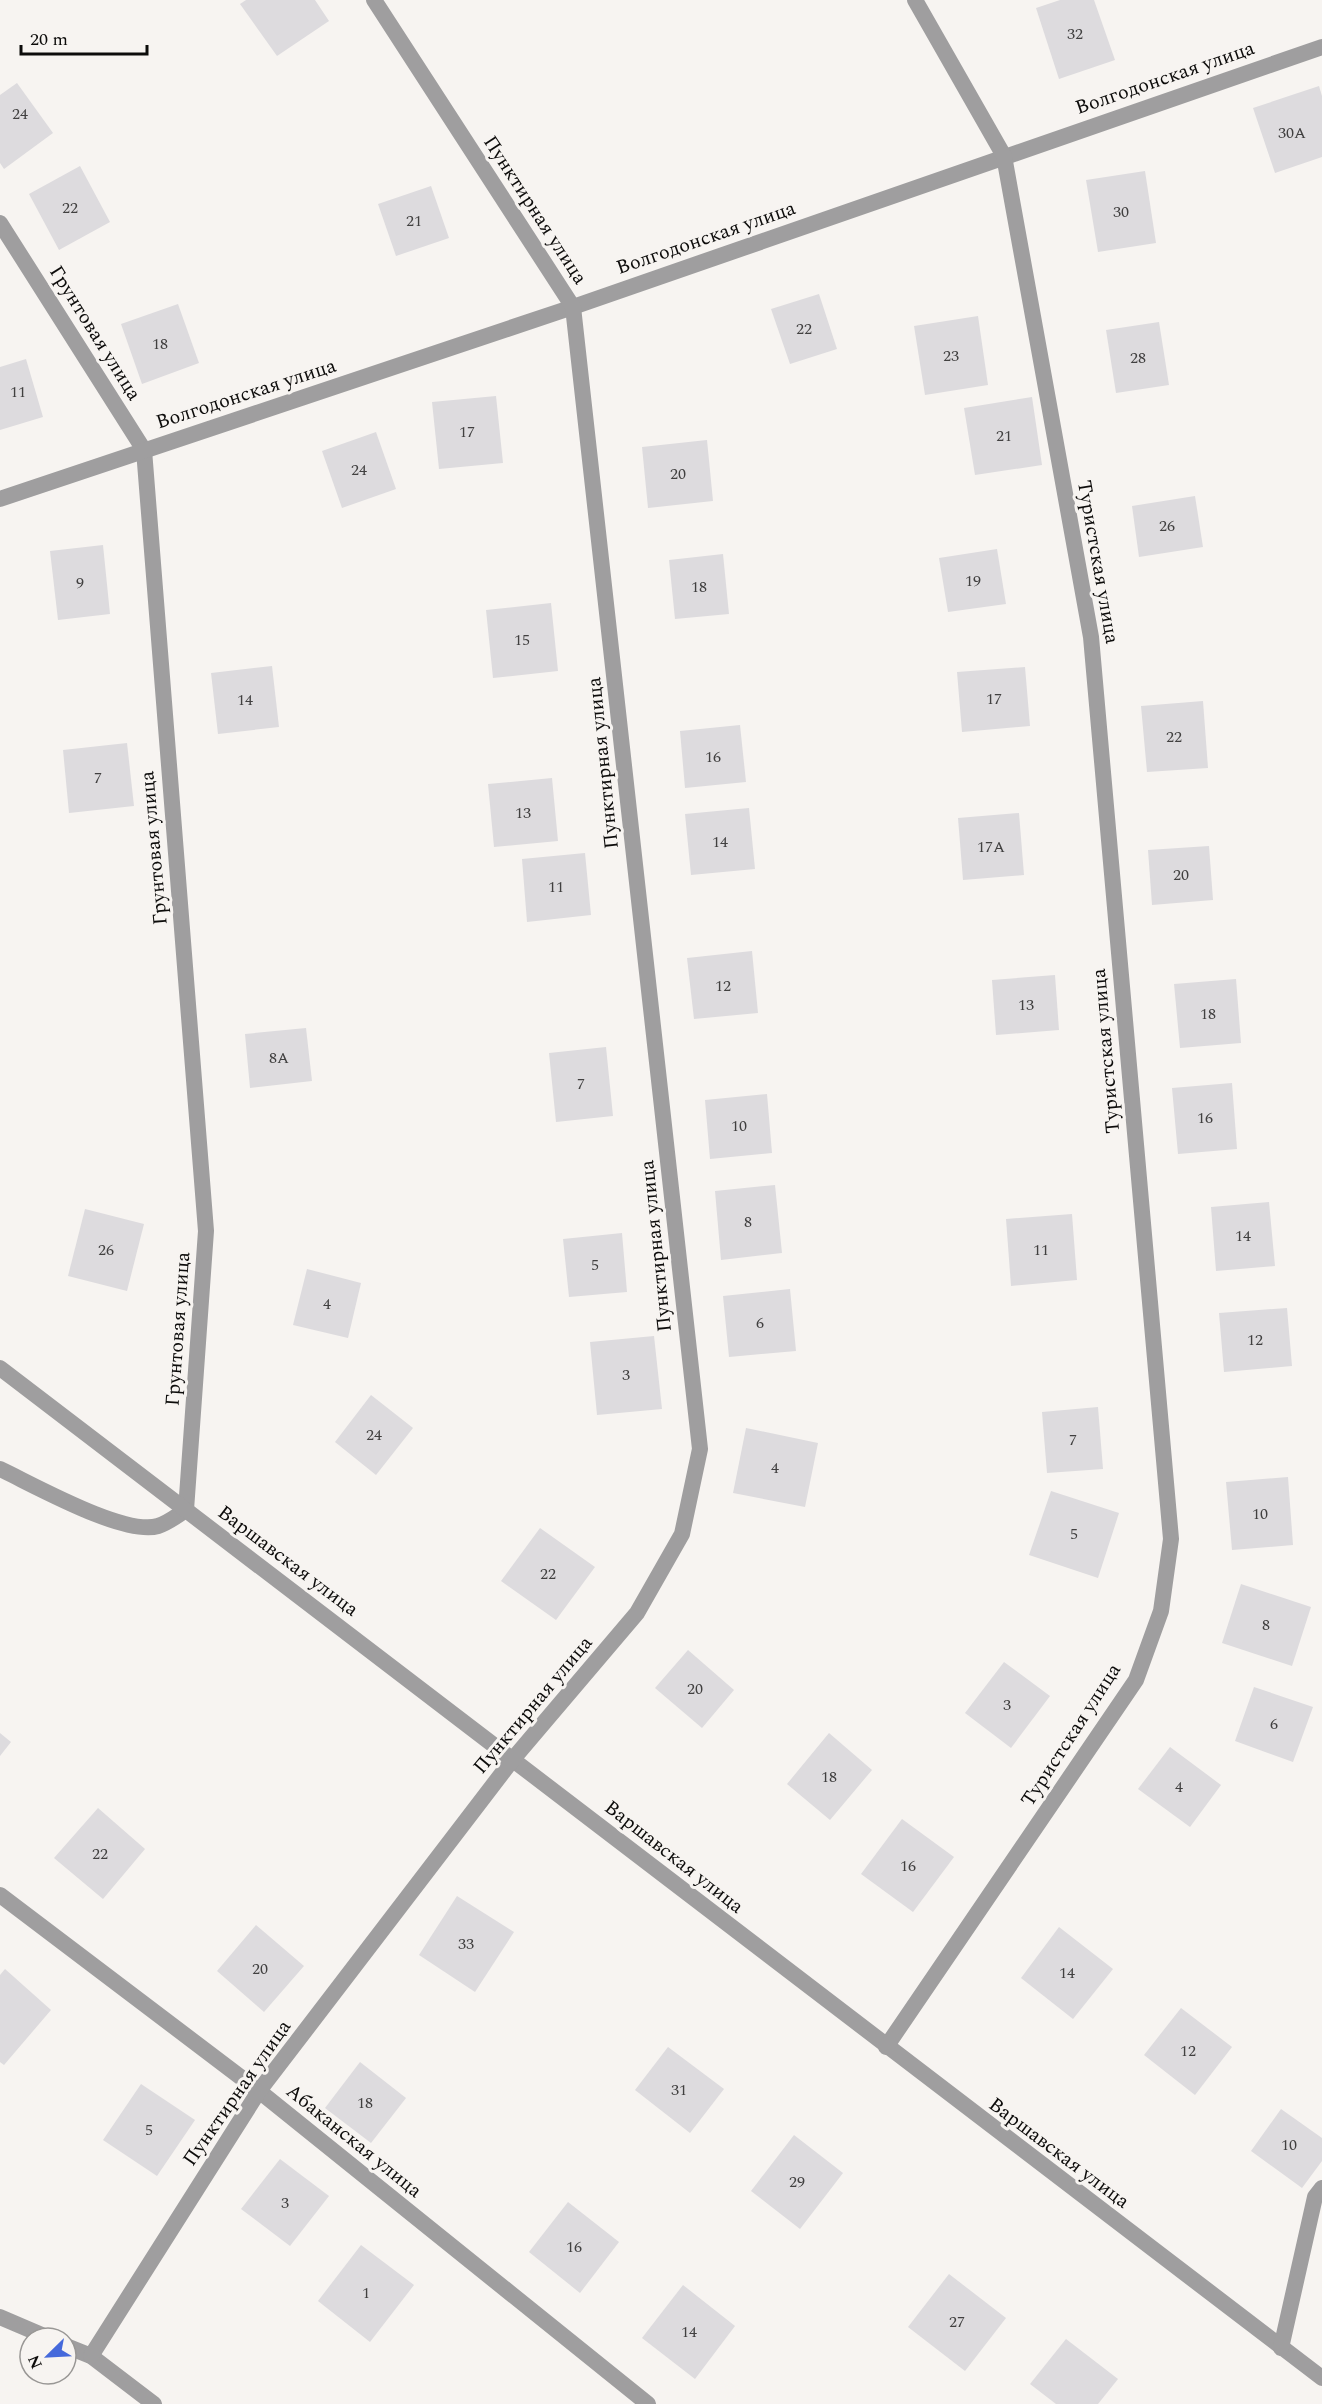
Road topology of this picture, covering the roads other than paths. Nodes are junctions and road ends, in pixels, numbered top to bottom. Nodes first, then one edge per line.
1 (374, 0) edge
2 (915, 0) edge
3 (1322, 47) edge
4 (1004, 156) junction
5 (0, 223) edge
6 (573, 307) junction
7 (144, 450) junction
8 (0, 499) edge
9 (0, 1368) edge
10 (0, 1469) edge
11 (186, 1510) junction
12 (513, 1759) junction
13 (0, 1895) edge
14 (886, 2047) junction
15 (258, 2091) junction
16 (1322, 2188) edge
17 (0, 2317) edge
18 (21, 2326) edge
19 (1281, 2348) junction
20 (78, 2351) edge
21 (90, 2356) junction
22 (1322, 2378) edge
23 (154, 2404) edge
24 (648, 2404) edge

1 - 6 street, Пунктирная улица
2 - 4 street, Туристская улица
3 - 4 street, Волгодонская улица
4 - 6 street, Волгодонская улица
4 - 14 street, Туристская улица
5 - 7 street, Грунтовая улица
6 - 7 street, Волгодонская улица
6 - 12 street, Пунктирная улица
7 - 8 street, Волгодонская улица
7 - 11 street, Грунтовая улица
9 - 11 street, Варшавская улица
10 - 11 street
11 - 12 street, Варшавская улица
12 - 14 street, Варшавская улица
12 - 15 street, Пунктирная улица
13 - 15 street, Абаканская улица
14 - 19 street, Варшавская улица
15 - 21 street, Пунктирная улица
15 - 24 street, Абаканская улица
16 - 19 street
17 - 18 street
19 - 22 street, Варшавская улица
20 - 21 street
21 - 23 street

